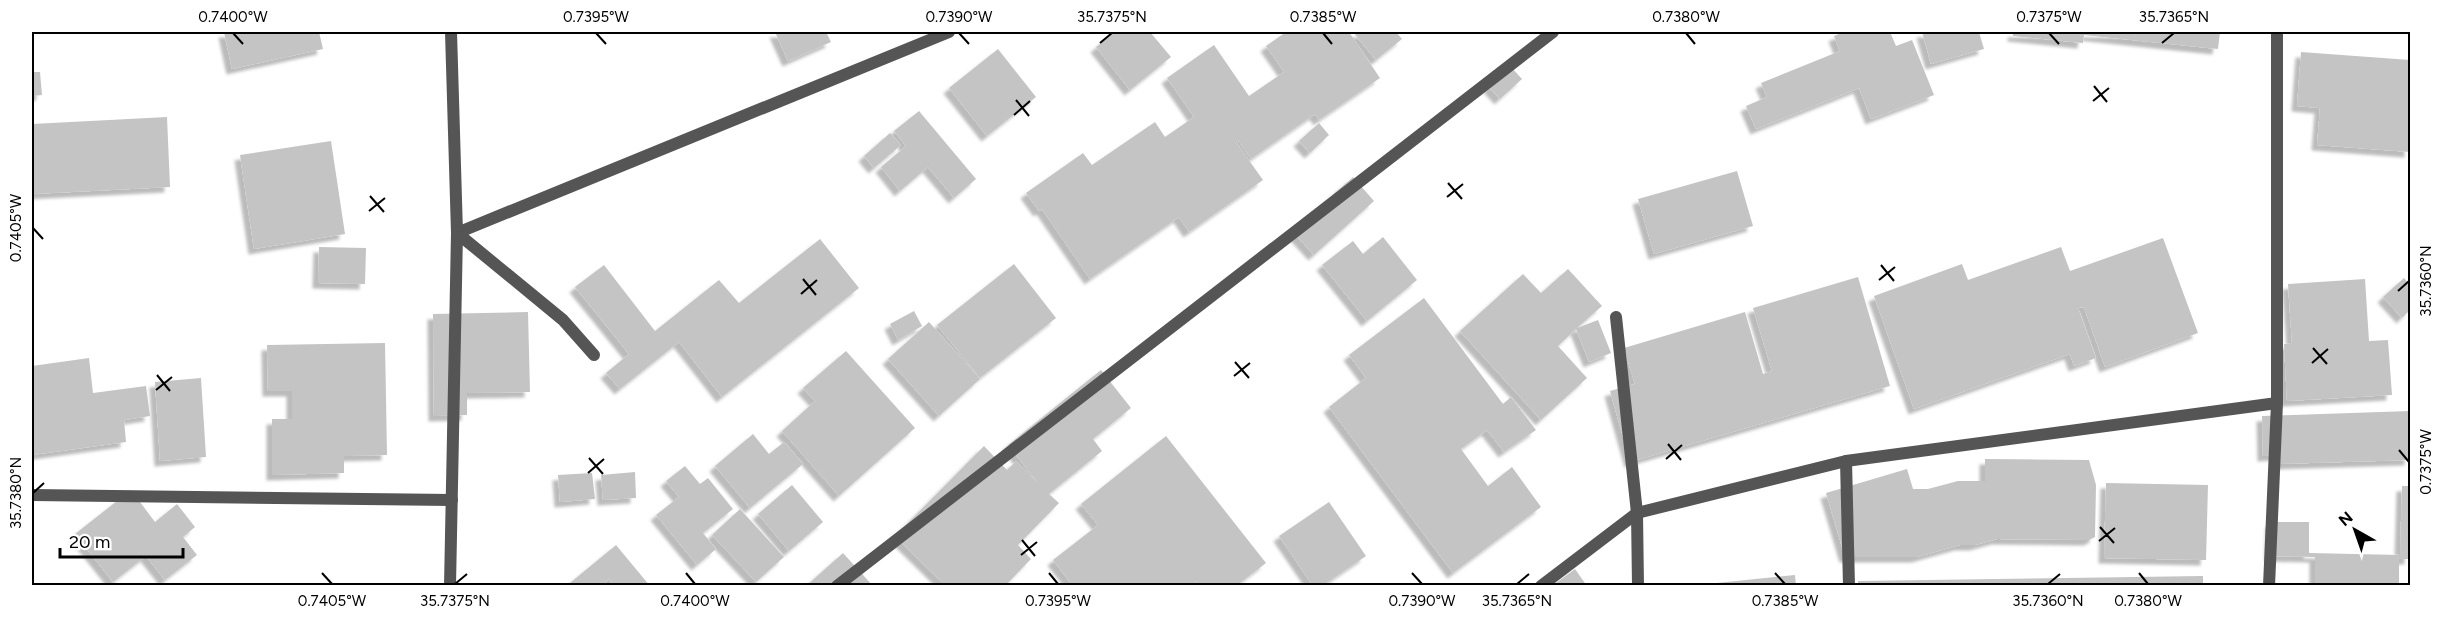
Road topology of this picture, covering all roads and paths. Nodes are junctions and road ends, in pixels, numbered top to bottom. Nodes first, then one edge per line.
1 (451, 32) edge
2 (949, 32) edge
3 (1553, 32) edge
4 (2277, 32) edge
5 (457, 233) junction
6 (1616, 317) dead end
7 (594, 355) dead end
8 (2277, 403) junction
9 (1846, 461) junction
10 (32, 495) edge
11 (452, 500) junction
12 (1637, 513) junction
13 (450, 585) edge
14 (837, 585) edge
15 (1541, 585) edge
16 (1638, 585) edge
17 (1849, 585) edge
18 (2269, 585) edge

1 - 5 street
2 - 5 street
3 - 14 street
4 - 8 street
5 - 7 street
5 - 11 street
6 - 12 street
8 - 9 street
8 - 18 street
9 - 12 street
9 - 17 street
10 - 11 street
11 - 13 street
12 - 15 street
12 - 16 street

